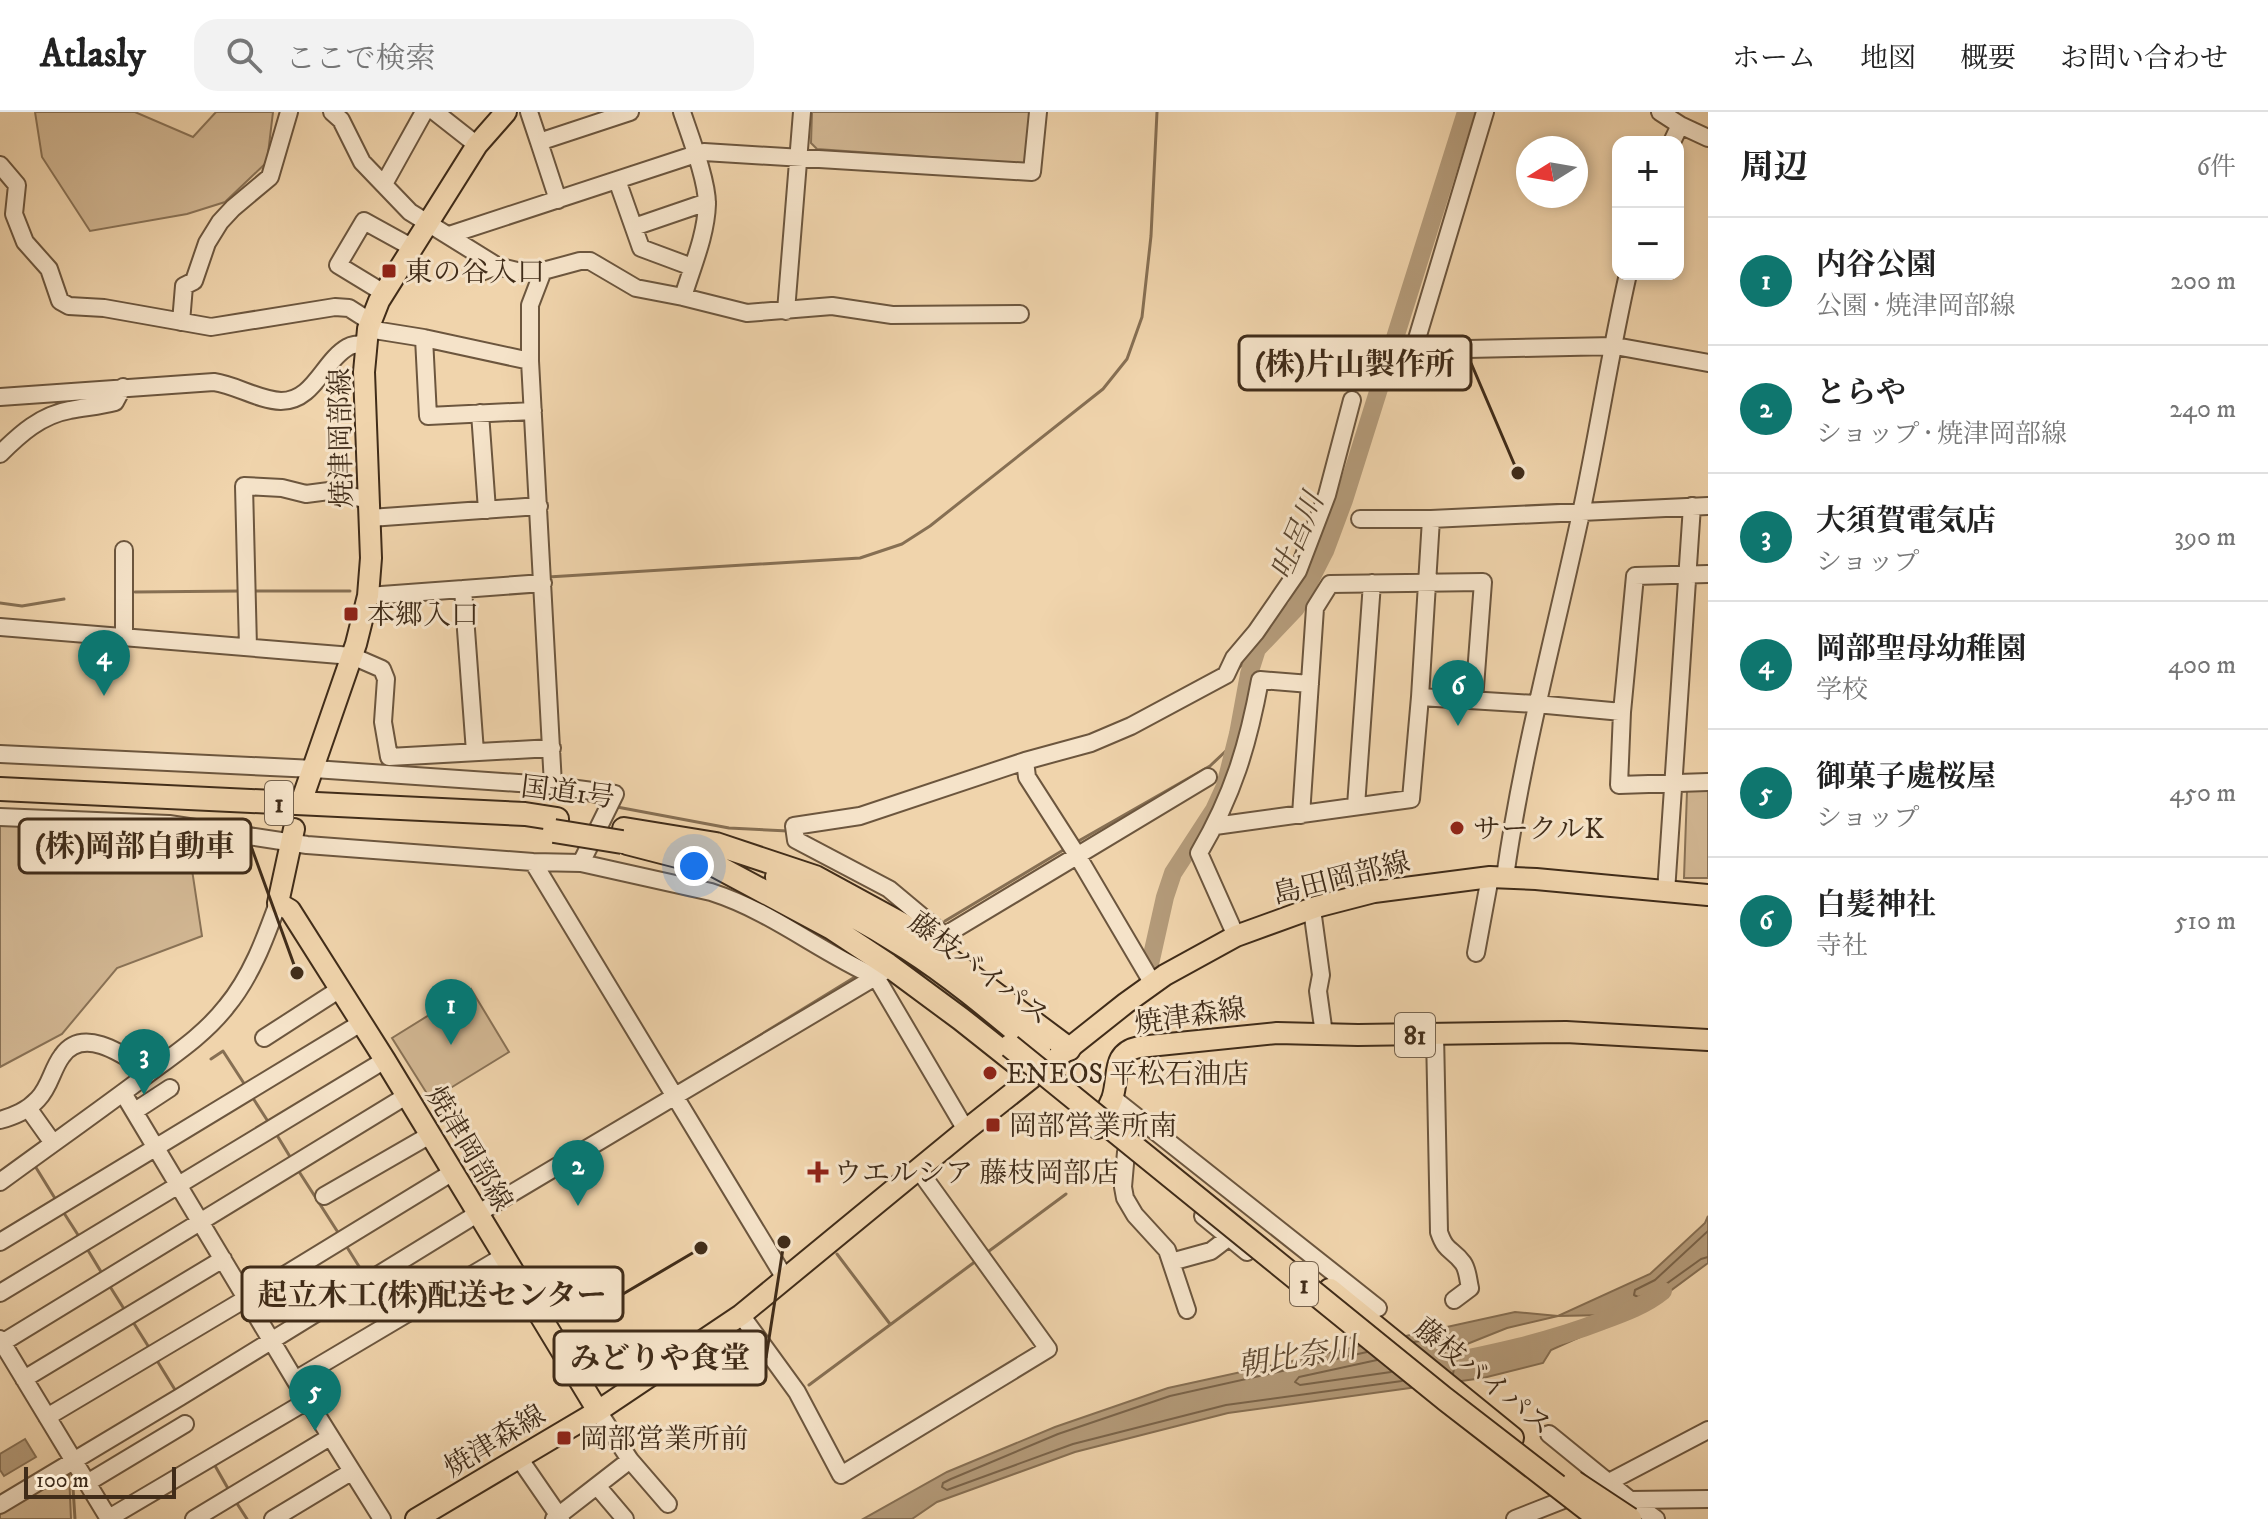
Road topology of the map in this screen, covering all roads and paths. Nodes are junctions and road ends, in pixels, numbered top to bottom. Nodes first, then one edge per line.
1 (289, 112) edge
2 (332, 112) edge
3 (424, 112) edge
4 (435, 112) edge
5 (529, 112) edge
6 (630, 112) edge
7 (682, 112) edge
8 (802, 112) edge
9 (1038, 112) edge
10 (1485, 112) edge
11 (1660, 112) edge
12 (504, 113) edge
13 (1680, 125) junction
14 (1675, 136) edge
15 (1708, 138) edge
16 (539, 142) junction
17 (477, 145) junction
18 (696, 154) junction
19 (798, 157) junction
20 (0, 165) edge
21 (617, 180) junction
22 (384, 184) junction
23 (558, 200) junction
24 (707, 202) junction
25 (429, 222) junction
26 (634, 227) junction
27 (449, 235) junction
28 (413, 248) junction
29 (497, 266) junction
30 (692, 267) junction
31 (543, 271) junction
32 (476, 274) dead end
33 (1627, 280) edge
34 (384, 293) junction
35 (683, 297) junction
36 (786, 311) junction
37 (1020, 314) dead end
38 (181, 322) junction
39 (369, 332) junction
40 (424, 338) junction
41 (1612, 346) junction
42 (530, 361) junction
43 (1708, 363) edge
44 (123, 387) junction
45 (0, 397) edge
46 (1352, 400) dead end
47 (533, 411) junction
48 (480, 413) junction
49 (0, 454) edge
50 (539, 506) junction
51 (1700, 506) edge
52 (369, 509) junction
53 (487, 510) junction
54 (1581, 512) junction
55 (1360, 519) dead end
56 (1431, 519) junction
57 (124, 550) dead end
58 (1687, 574) junction
59 (1708, 574) edge
60 (1427, 582) junction
61 (543, 583) junction
62 (1372, 583) junction
63 (463, 589) junction
64 (368, 596) junction
65 (0, 627) edge
66 (124, 636) junction
67 (248, 647) junction
68 (352, 656) junction
69 (1310, 684) junction
70 (1420, 697) junction
71 (1474, 700) junction
72 (1536, 704) junction
73 (1622, 712) junction
74 (552, 748) junction
75 (475, 752) junction
76 (0, 754) edge
77 (314, 769) junction
78 (1026, 769) junction
79 (1208, 777) dead end
80 (1708, 782) edge
81 (553, 785) junction
82 (1674, 785) junction
83 (0, 789) edge
84 (304, 794) dead end
85 (0, 803) edge
86 (1356, 806) junction
87 (1301, 815) junction
88 (0, 817) edge
89 (555, 825) junction
90 (1215, 826) junction
91 (630, 835) junction
92 (293, 836) junction
93 (1077, 855) junction
94 (533, 862) junction
95 (581, 863) junction
96 (716, 866) junction
97 (1498, 877) junction
98 (1666, 892) junction
99 (1708, 895) edge
100 (278, 903) junction
101 (1312, 909) junction
102 (1236, 936) junction
103 (1476, 953) dead end
104 (881, 974) junction
105 (1159, 980) junction
106 (340, 989) junction
107 (361, 1023) junction
108 (1324, 1034) junction
109 (1435, 1034) junction
110 (264, 1038) dead end
111 (1708, 1040) edge
112 (1069, 1049) junction
113 (385, 1060) junction
114 (150, 1072) junction
115 (1034, 1077) junction
116 (170, 1088) dead end
117 (123, 1093) junction
118 (406, 1096) junction
119 (674, 1097) junction
120 (1113, 1098) junction
121 (28, 1108) junction
122 (135, 1111) junction
123 (0, 1120) edge
124 (1097, 1128) junction
125 (966, 1130) junction
126 (430, 1135) junction
127 (53, 1143) junction
128 (157, 1148) junction
129 (1126, 1152) junction
130 (918, 1169) junction
131 (453, 1172) junction
132 (0, 1182) edge
133 (179, 1186) junction
134 (324, 1196) dead end
135 (477, 1214) junction
136 (201, 1223) junction
137 (1228, 1238) junction
138 (0, 1242) edge
139 (504, 1256) junction
140 (223, 1259) junction
141 (1171, 1262) junction
142 (783, 1281) junction
143 (0, 1293) edge
144 (247, 1298) junction
145 (1454, 1300) dead end
146 (1378, 1308) dead end
147 (1187, 1310) dead end
148 (741, 1315) junction
149 (271, 1340) junction
150 (1, 1341) edge
151 (24, 1379) junction
152 (295, 1380) junction
153 (307, 1401) junction
154 (598, 1411) junction
155 (47, 1417) junction
156 (185, 1424) dead end
157 (1708, 1430) edge
158 (1549, 1434) dead end
159 (330, 1437) junction
160 (519, 1458) junction
161 (73, 1460) junction
162 (630, 1460) junction
163 (1543, 1462) junction
164 (351, 1472) junction
165 (1609, 1482) junction
166 (87, 1483) junction
167 (597, 1486) junction
168 (1570, 1499) junction
169 (1708, 1499) edge
170 (668, 1504) dead end
171 (0, 1505) edge
172 (1630, 1509) edge
173 (109, 1518) edge
174 (558, 1518) edge
175 (194, 1519) edge
176 (273, 1519) edge
177 (382, 1519) edge
178 (416, 1519) edge
179 (625, 1519) edge
180 (1515, 1519) edge
181 (1592, 1519) edge
182 (1600, 1519) edge
183 (1616, 1519) edge
184 (1656, 1519) edge

1 - 38 street
2 - 22 street
3 - 22 street
4 - 17 street
5 - 16 street
6 - 16 street
7 - 18 street
8 - 19 street
9 - 19 street
10 - 41 street
11 - 13 street
12 - 17 main road, 焼津岡部線
13 - 14 street
13 - 15 street
16 - 23 street
17 - 25 main road, 焼津岡部線
18 - 19 street
18 - 21 street
18 - 24 street
19 - 36 street
20 - 38 street
21 - 23 street
21 - 26 street
22 - 25 street
23 - 27 street
24 - 26 street
24 - 30 street
25 - 27 street
25 - 28 main road, 焼津岡部線
26 - 30 street
27 - 29 street
28 - 34 main road, 焼津岡部線
28 - 34 street
29 - 31 street
29 - 32 street
30 - 35 street
31 - 35 street
31 - 42 street
33 - 41 street
34 - 39 main road, 焼津岡部線
35 - 36 street
36 - 37 street
38 - 39 street
39 - 40 street
39 - 44 street
39 - 52 main road, 焼津岡部線
40 - 42 street
40 - 48 street
41 - 43 street
41 - 54 street
42 - 47 street
44 - 45 street
44 - 49 street
46 - 78 street
47 - 48 street
47 - 50 street
48 - 53 street
50 - 53 street
50 - 61 street
51 - 54 street
51 - 58 street
52 - 53 street
52 - 64 main road, 焼津岡部線
52 - 67 street
54 - 56 street
54 - 72 street
55 - 56 street
56 - 60 street
57 - 66 street
58 - 59 street
58 - 73 street
58 - 82 street
60 - 62 street
60 - 70 street
60 - 71 street
61 - 63 street
61 - 74 street
62 - 69 street
62 - 86 street
63 - 64 street
63 - 75 street
64 - 68 main road, 焼津岡部線
65 - 66 street
66 - 67 street
67 - 68 street
68 - 75 street
68 - 77 main road, 焼津岡部線
69 - 87 street
69 - 90 street
70 - 71 street
70 - 86 street
71 - 72 street
72 - 73 street
72 - 97 street
73 - 82 street
74 - 75 street
74 - 81 street
76 - 77 street
77 - 81 street
77 - 84 main road, 焼津岡部線
78 - 93 street
78 - 93 street
79 - 93 street
80 - 82 street
81 - 95 street
82 - 98 street
83 - 89 highway, 国道1号 / 1
85 - 89 highway, 国道1号 / 1
86 - 87 street
87 - 90 street
88 - 92 street
89 - 91 highway, 国道1号 / 1
90 - 102 street
91 - 96 highway, 国道1号 / 1
91 - 112 highway, 国道1号 / 1
91 - 163 highway, 藤枝バイパス / 1
92 - 94 street
92 - 100 main road
93 - 105 street
94 - 95 street
94 - 119 street
95 - 104 street
96 - 115 highway, 国道1号 / 1
96 - 182 highway, 藤枝バイパス / 1, bridge
97 - 98 main road, 島田岡部線
97 - 101 main road, 島田岡部線
97 - 103 street
98 - 99 main road, 島田岡部線
100 - 106 main road, 焼津岡部線
100 - 114 street
101 - 102 main road, 島田岡部線
101 - 108 street
102 - 105 main road, 島田岡部線
104 - 119 street
104 - 125 street
105 - 112 main road, 島田岡部線
106 - 107 main road, 焼津岡部線
106 - 110 street
107 - 113 main road, 焼津岡部線
107 - 128 street
108 - 109 main road, 焼津森線 / 81
108 - 120 main road, 焼津森線 / 81
109 - 111 main road, 焼津森線 / 81
109 - 145 street
112 - 115 main road, 島田岡部線
113 - 118 main road, 焼津岡部線
113 - 133 street
114 - 117 street
114 - 121 street
115 - 124 main road
115 - 125 main road, 焼津森線
116 - 122 street
117 - 122 street
117 - 127 street
118 - 126 main road, 焼津岡部線
118 - 136 street
119 - 135 street
119 - 142 street
120 - 124 main road, 焼津森線 / 81
120 - 146 street
121 - 123 street
121 - 127 street
122 - 128 street
124 - 129 street
125 - 130 main road, 焼津森線
126 - 131 main road, 焼津岡部線
126 - 134 street
127 - 132 street
128 - 133 street
128 - 138 street
129 - 137 street
129 - 141 street
130 - 142 main road, 焼津森線
130 - 148 street
131 - 135 main road, 焼津岡部線
131 - 144 street
133 - 136 street
133 - 143 street
135 - 139 main road, 焼津岡部線
135 - 149 street
136 - 140 street
136 - 150 street
137 - 141 street
137 - 168 street, bridge
139 - 152 street
139 - 154 main road, 焼津岡部線
140 - 144 street
140 - 151 street
141 - 147 street
142 - 148 main road, 焼津森線
144 - 149 street
144 - 155 street
148 - 154 main road, 焼津森線
149 - 152 street
149 - 161 street
150 - 151 street
151 - 155 street
152 - 153 street
153 - 159 street
153 - 173 street
154 - 160 main road, 焼津森線
154 - 162 street
155 - 161 street
156 - 166 street
157 - 165 street
158 - 165 street
159 - 164 street
159 - 175 street
160 - 174 street
160 - 178 main road, 焼津森線
161 - 166 street
161 - 171 street
162 - 167 street
162 - 170 street
163 - 172 highway, bridge
163 - 183 highway, 藤枝バイパス / 1, bridge
164 - 176 street
164 - 177 street
165 - 168 street
165 - 172 street
166 - 173 street
167 - 174 street
167 - 179 street
168 - 180 street
168 - 181 street
169 - 172 street
172 - 184 street

